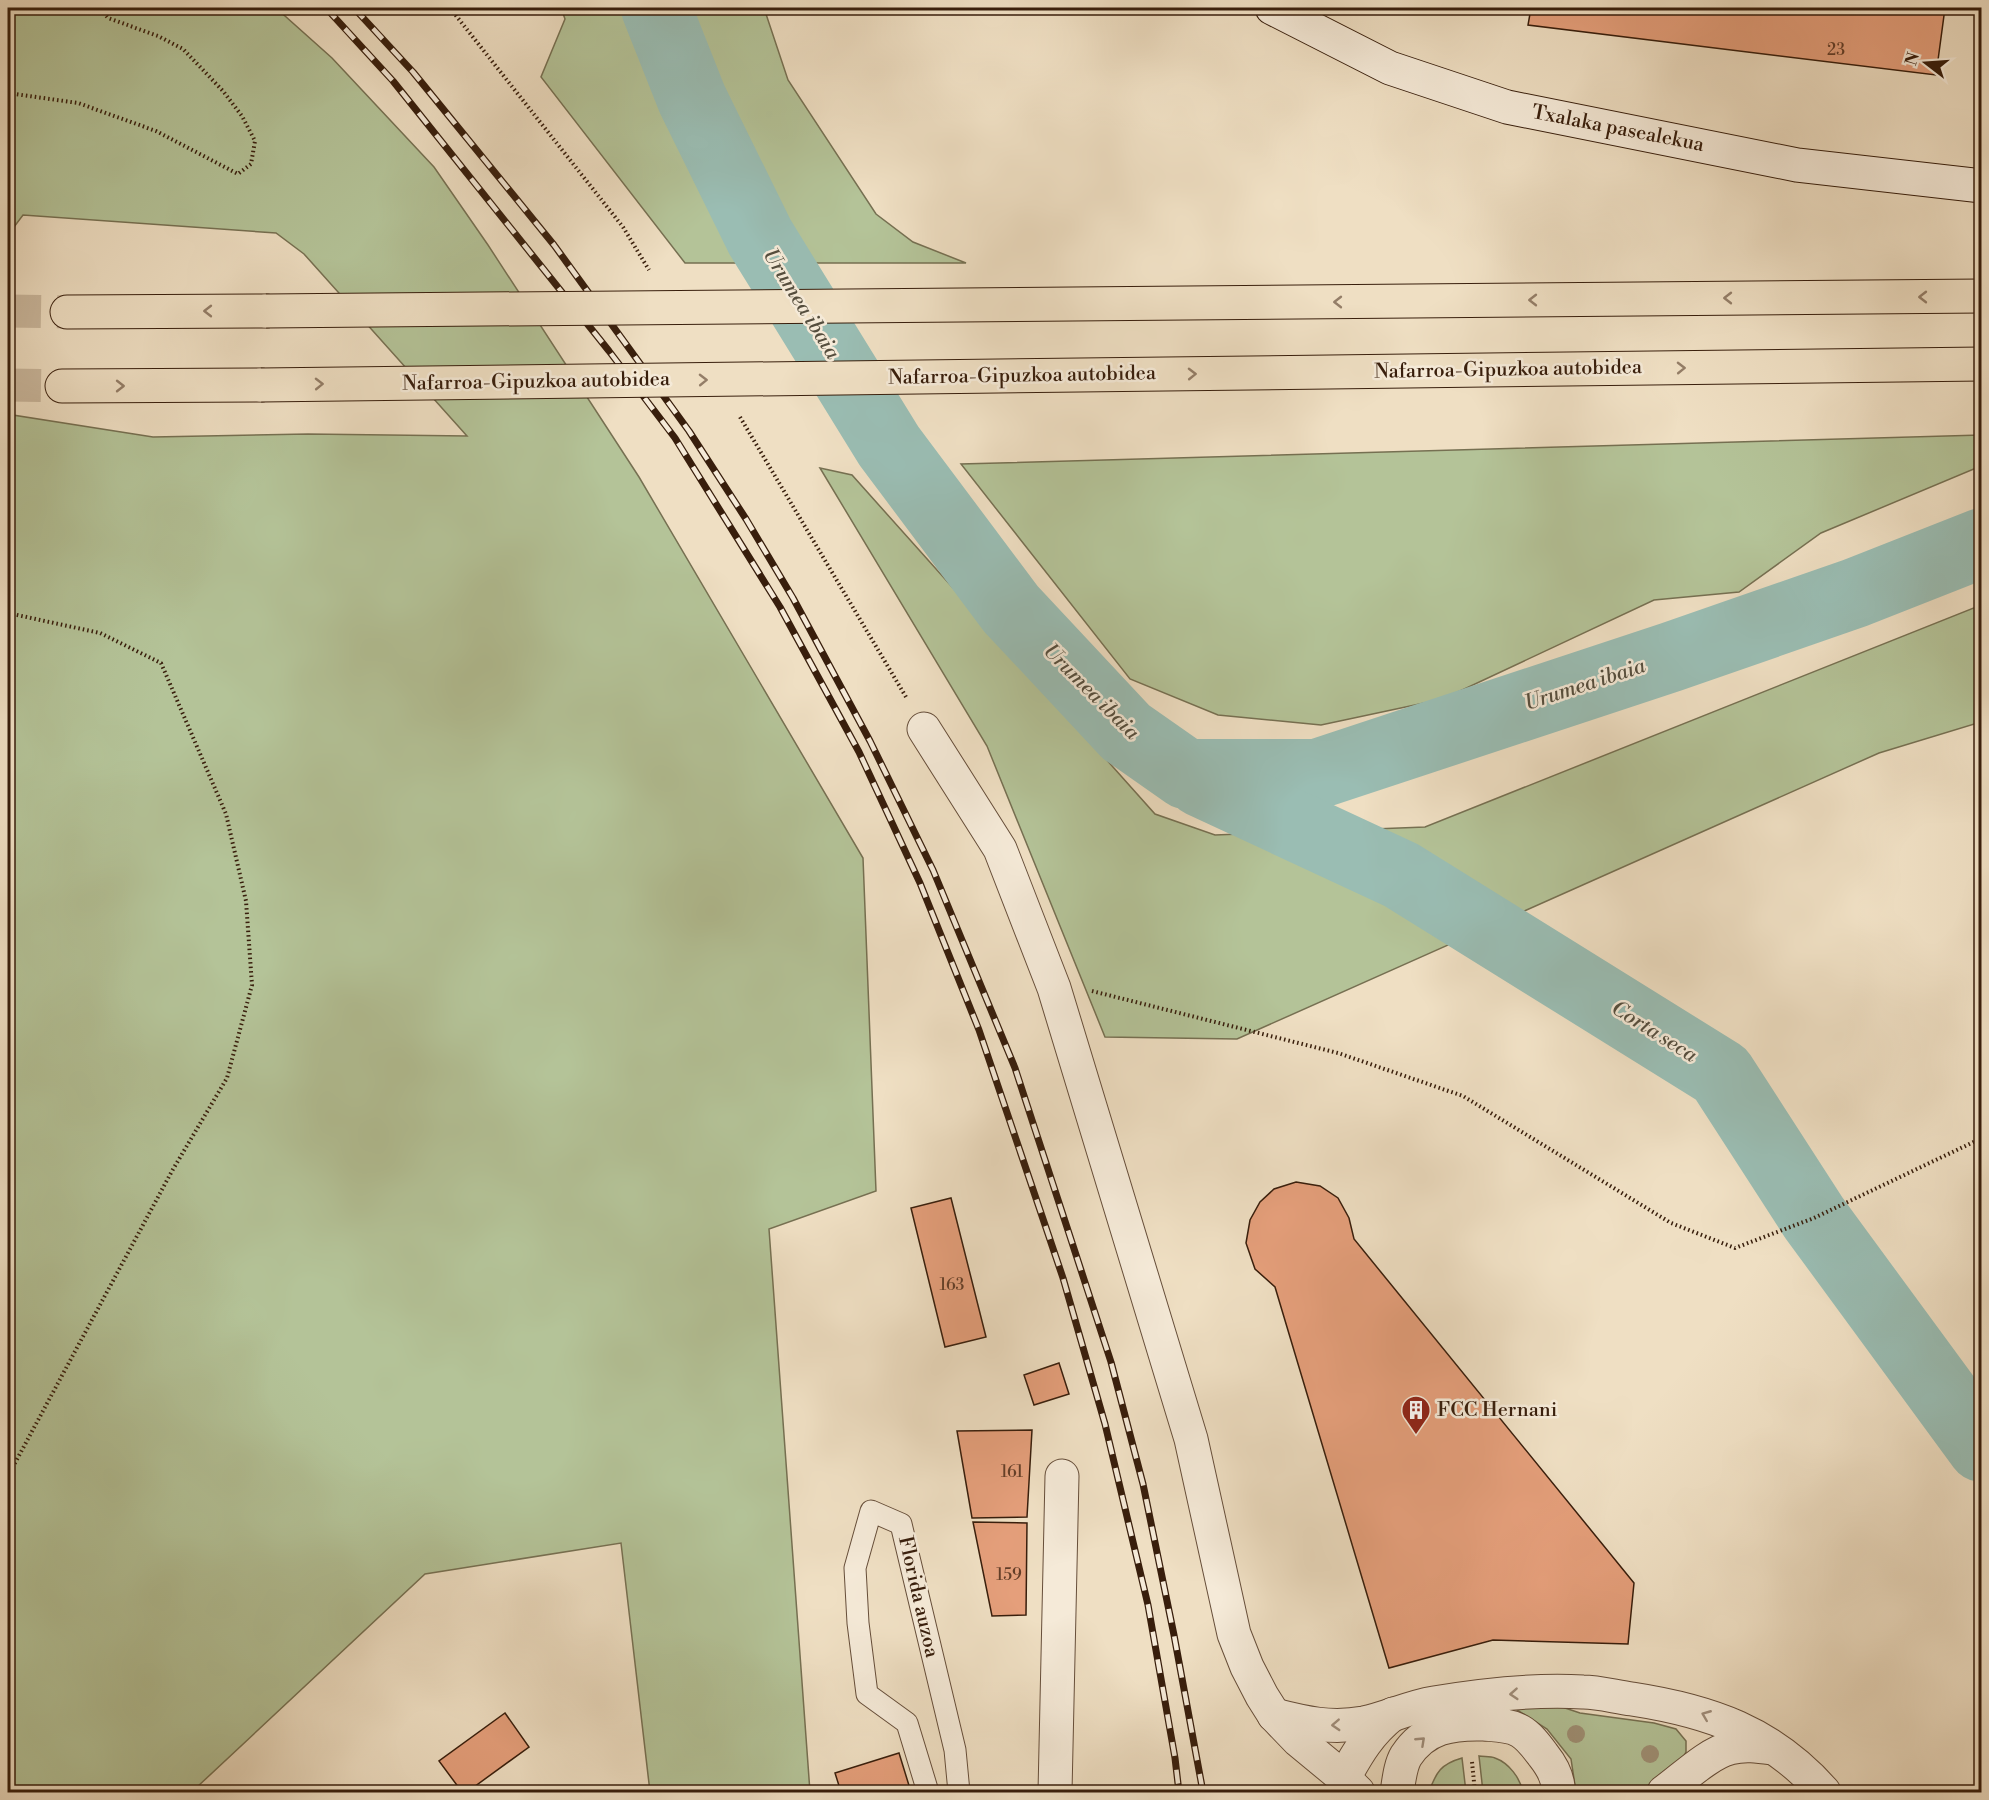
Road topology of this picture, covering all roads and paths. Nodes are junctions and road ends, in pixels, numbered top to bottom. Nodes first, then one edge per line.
1 (100, 8) edge
2 (1272, 8) edge
3 (8, 93) edge
4 (1982, 186) edge
5 (1982, 296) edge
6 (67, 312) tunnel mouth
7 (1982, 364) edge
8 (62, 386) tunnel mouth
9 (8, 614) edge
10 (924, 729) dead end
11 (1054, 988) junction
12 (1982, 1138) edge
13 (8, 1476) edge
14 (1062, 1476) dead end
15 (1393, 1714) junction
16 (1274, 1715) junction
17 (1777, 1749) junction
18 (1472, 1760) dead end
19 (1399, 1782) edge
20 (1351, 1785) edge
21 (928, 1792) edge
22 (959, 1792) edge
23 (1055, 1792) edge
24 (1475, 1792) edge
25 (1558, 1792) edge
26 (1664, 1792) edge
27 (1824, 1792) edge

1 - 3 path
2 - 4 street, Txalaka pasealekua
5 -> 6 highway, bridge
8 -> 7 highway, Nafarroa-Gipuzkoa autobidea, bridge
9 - 13 path
10 - 11 street
11 - 12 path
11 - 16 street
14 - 23 street
15 -> 16 street
17 -> 15 street
15 - 20 street
16 - 20 street
17 - 26 street
17 - 27 street
18 - 24 path
19 - 20 street
19 -> 25 street
21 - 22 lane, Florida auzoa

